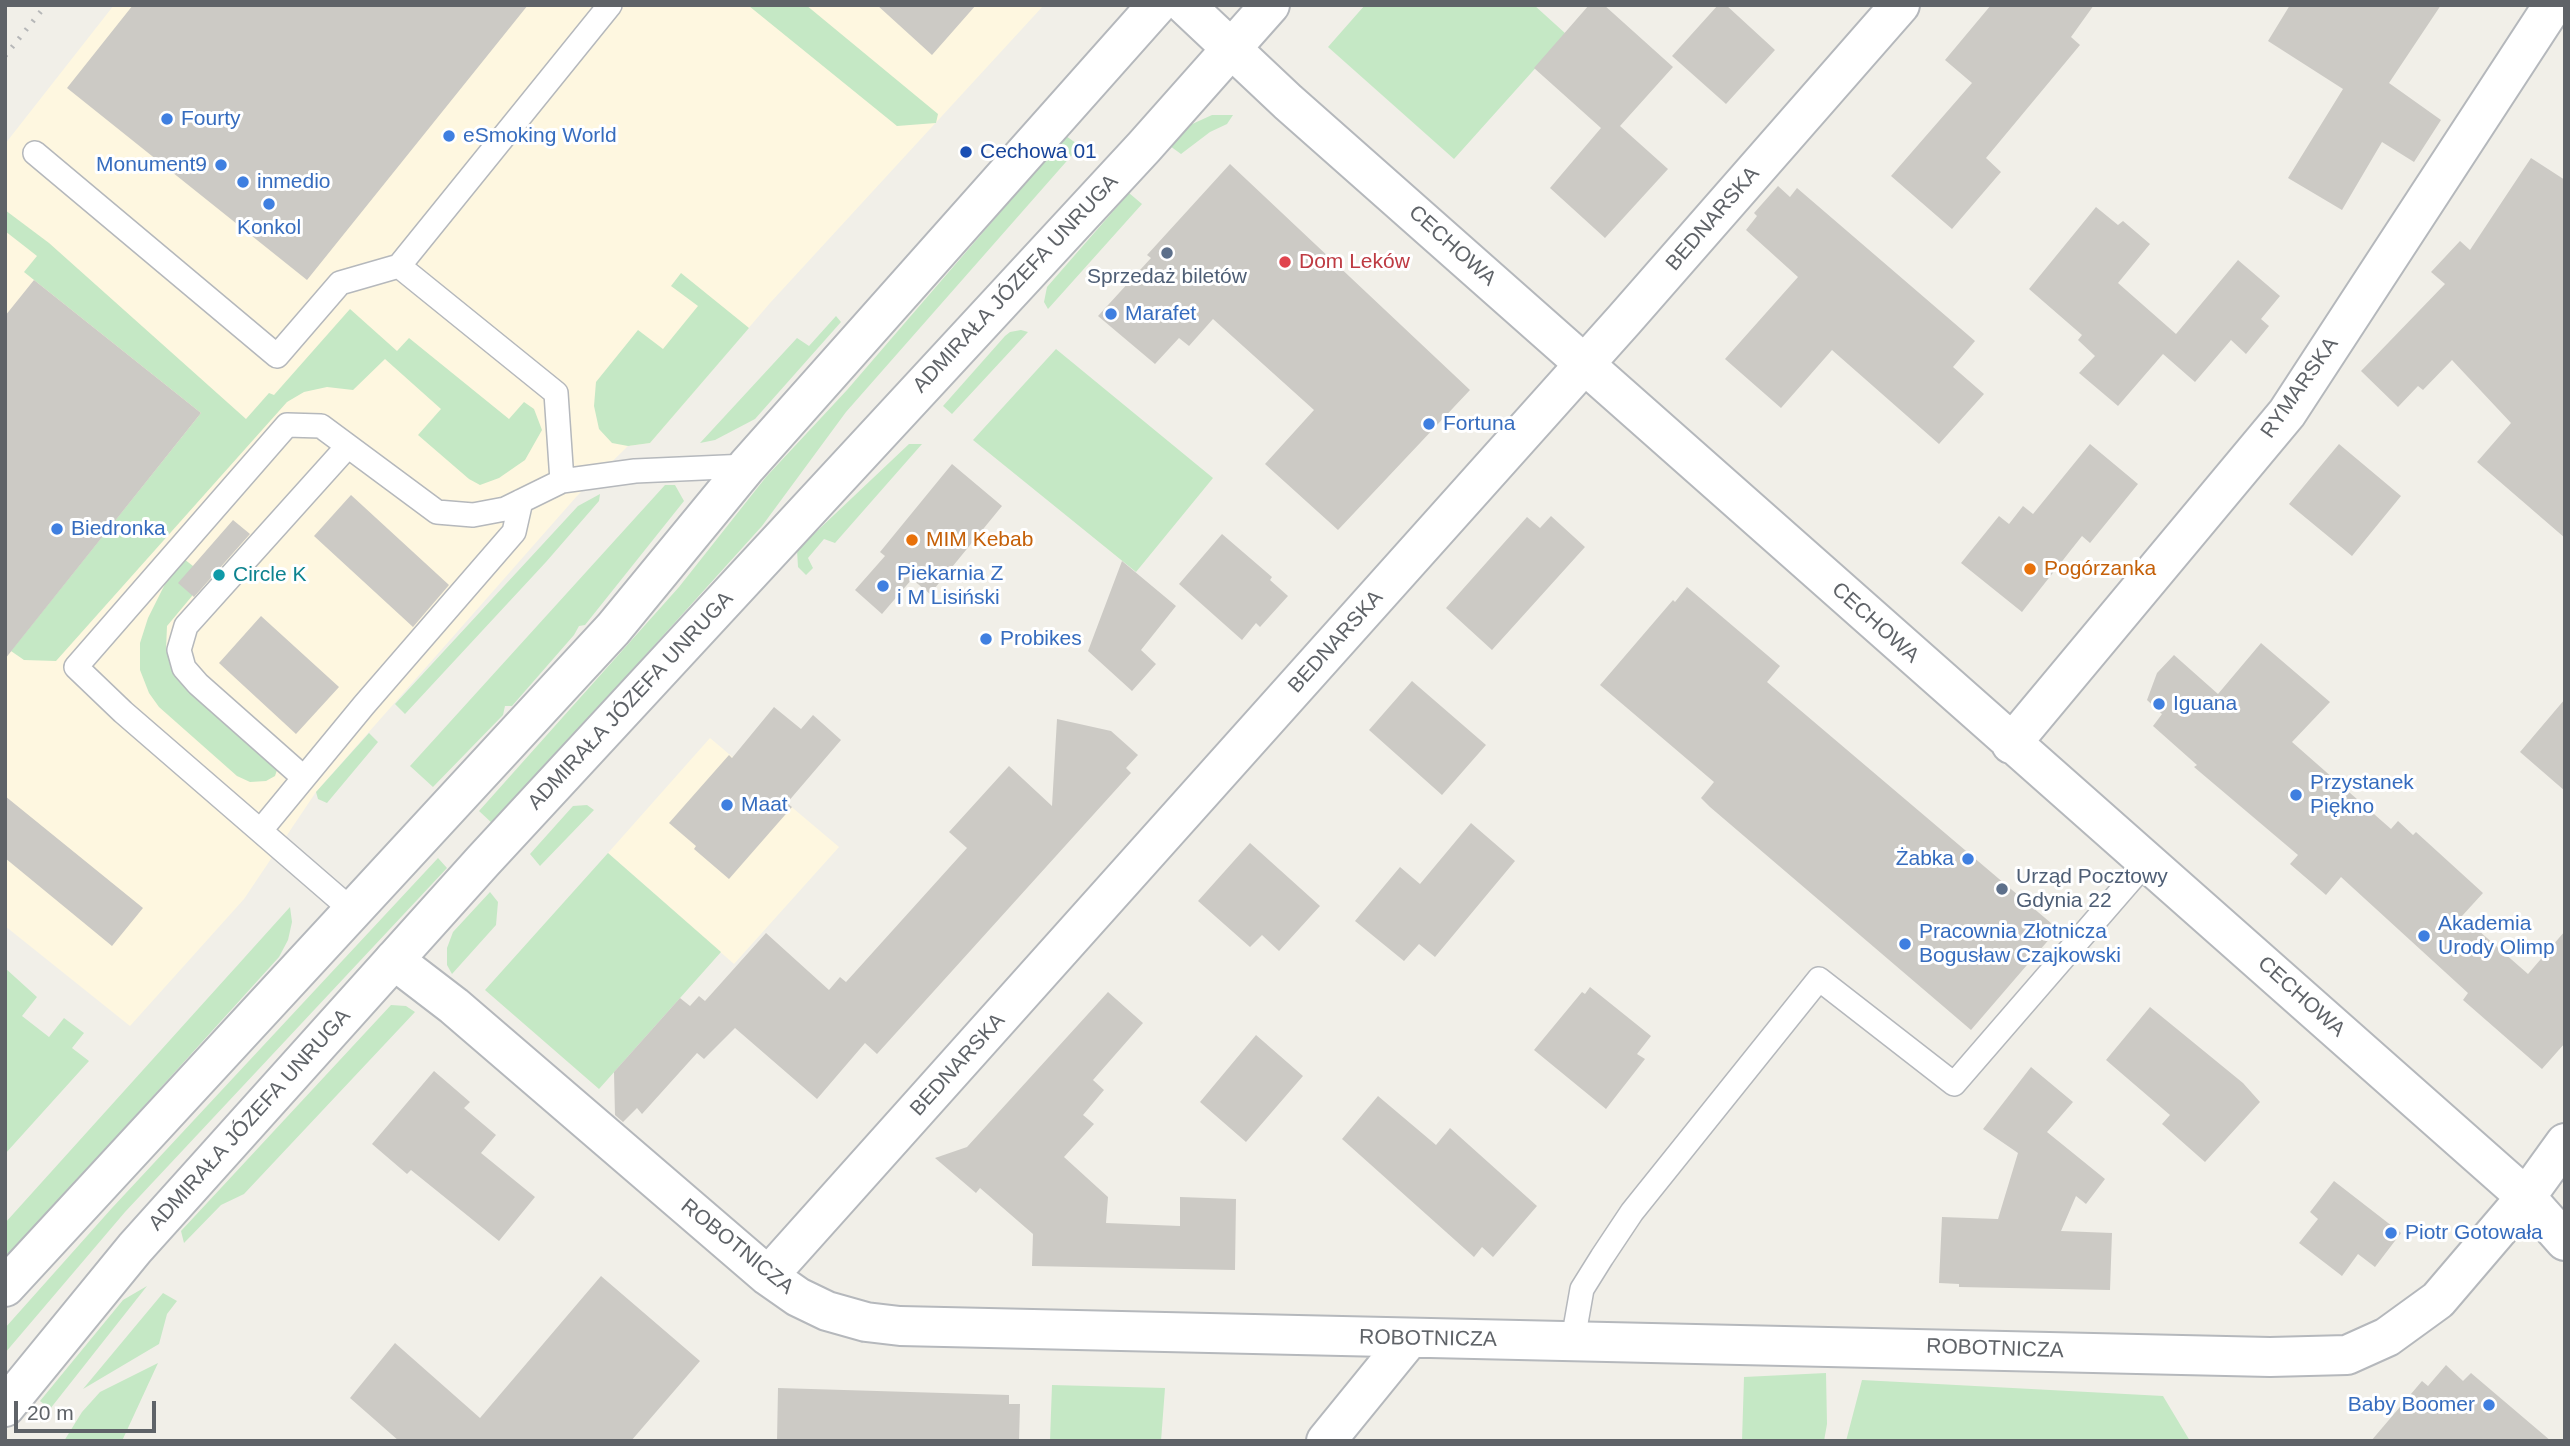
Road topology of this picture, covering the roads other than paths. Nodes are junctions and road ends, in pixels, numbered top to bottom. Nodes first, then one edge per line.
1 (610, 5) edge
2 (1157, 5) edge
3 (1185, 5) edge
4 (1270, 5) edge
5 (1900, 5) edge
6 (2553, 5) edge
7 (1233, 48) junction
8 (35, 153) dead end
9 (399, 266) junction
10 (1584, 364) junction
11 (347, 447) junction
12 (747, 466) junction
13 (562, 481) junction
14 (521, 501) junction
15 (2011, 744) junction
16 (303, 777) junction
17 (261, 830) junction
18 (2148, 860) junction
19 (354, 912) junction
20 (394, 960) junction
21 (2565, 1143) edge
22 (2526, 1197) junction
23 (2565, 1241) edge
24 (768, 1276) junction
25 (5, 1287) edge
26 (1409, 1339) junction
27 (1573, 1340) junction
28 (5, 1407) edge
29 (1326, 1441) edge

1 - 9 lane
2 - 12 street
3 - 7 street, CECHOWA
4 - 7 street, ADMIRAŁA JÓZEFA UNRUGA
5 - 10 street, BEDNARSKA
6 - 15 street, RYMARSKA
7 - 10 street, CECHOWA
7 - 20 street, ADMIRAŁA JÓZEFA UNRUGA
8 - 9 lane
9 - 13 lane
10 - 15 street, CECHOWA
10 - 24 street, BEDNARSKA
11 - 14 lane
11 - 16 lane
11 - 17 lane
12 - 13 lane
12 - 19 street
13 - 14 lane
14 - 16 lane
15 - 18 street, CECHOWA
16 - 17 lane
17 - 19 lane
18 - 22 street, CECHOWA
18 - 27 lane
19 - 25 street
20 - 24 street, ROBOTNICZA
20 - 28 street, ADMIRAŁA JÓZEFA UNRUGA
21 - 22 street, ROBOTNICZA
22 - 23 street, CECHOWA
22 - 27 street, ROBOTNICZA
24 - 26 street, ROBOTNICZA
26 - 27 street, ROBOTNICZA
26 - 29 street

